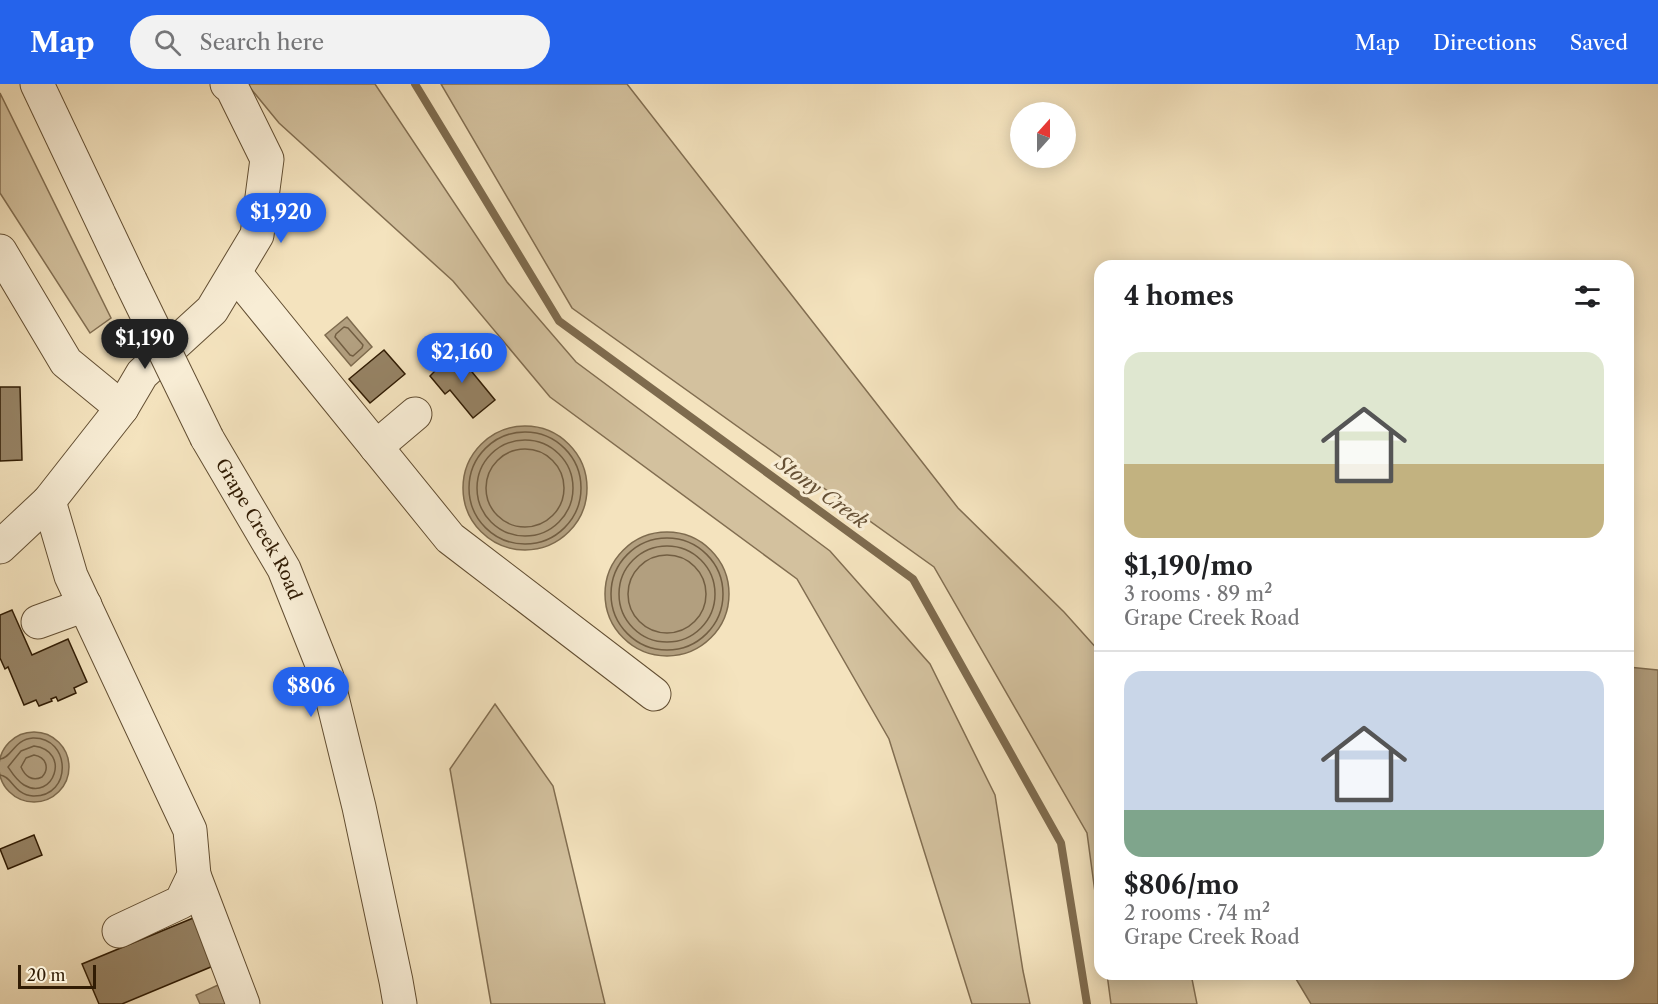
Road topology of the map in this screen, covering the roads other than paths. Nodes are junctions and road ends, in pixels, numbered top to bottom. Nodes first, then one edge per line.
1 (37, 84) edge
2 (227, 84) edge
3 (0, 251) edge
4 (235, 273) junction
5 (122, 408) junction
6 (415, 414) dead end
7 (376, 447) junction
8 (49, 501) junction
9 (0, 547) edge
10 (85, 605) junction
11 (38, 622) dead end
12 (654, 694) dead end
13 (194, 874) junction
14 (119, 931) dead end
15 (243, 1004) edge
16 (400, 1004) edge

1 - 16 street, Grape Creek Road, bridge
2 - 4 street
3 - 5 street
4 - 5 street
4 - 7 street
5 - 8 street
6 - 7 street
7 - 12 street
8 - 9 street
8 - 10 street
10 - 11 street
10 - 13 street
13 - 14 street
13 - 15 street

